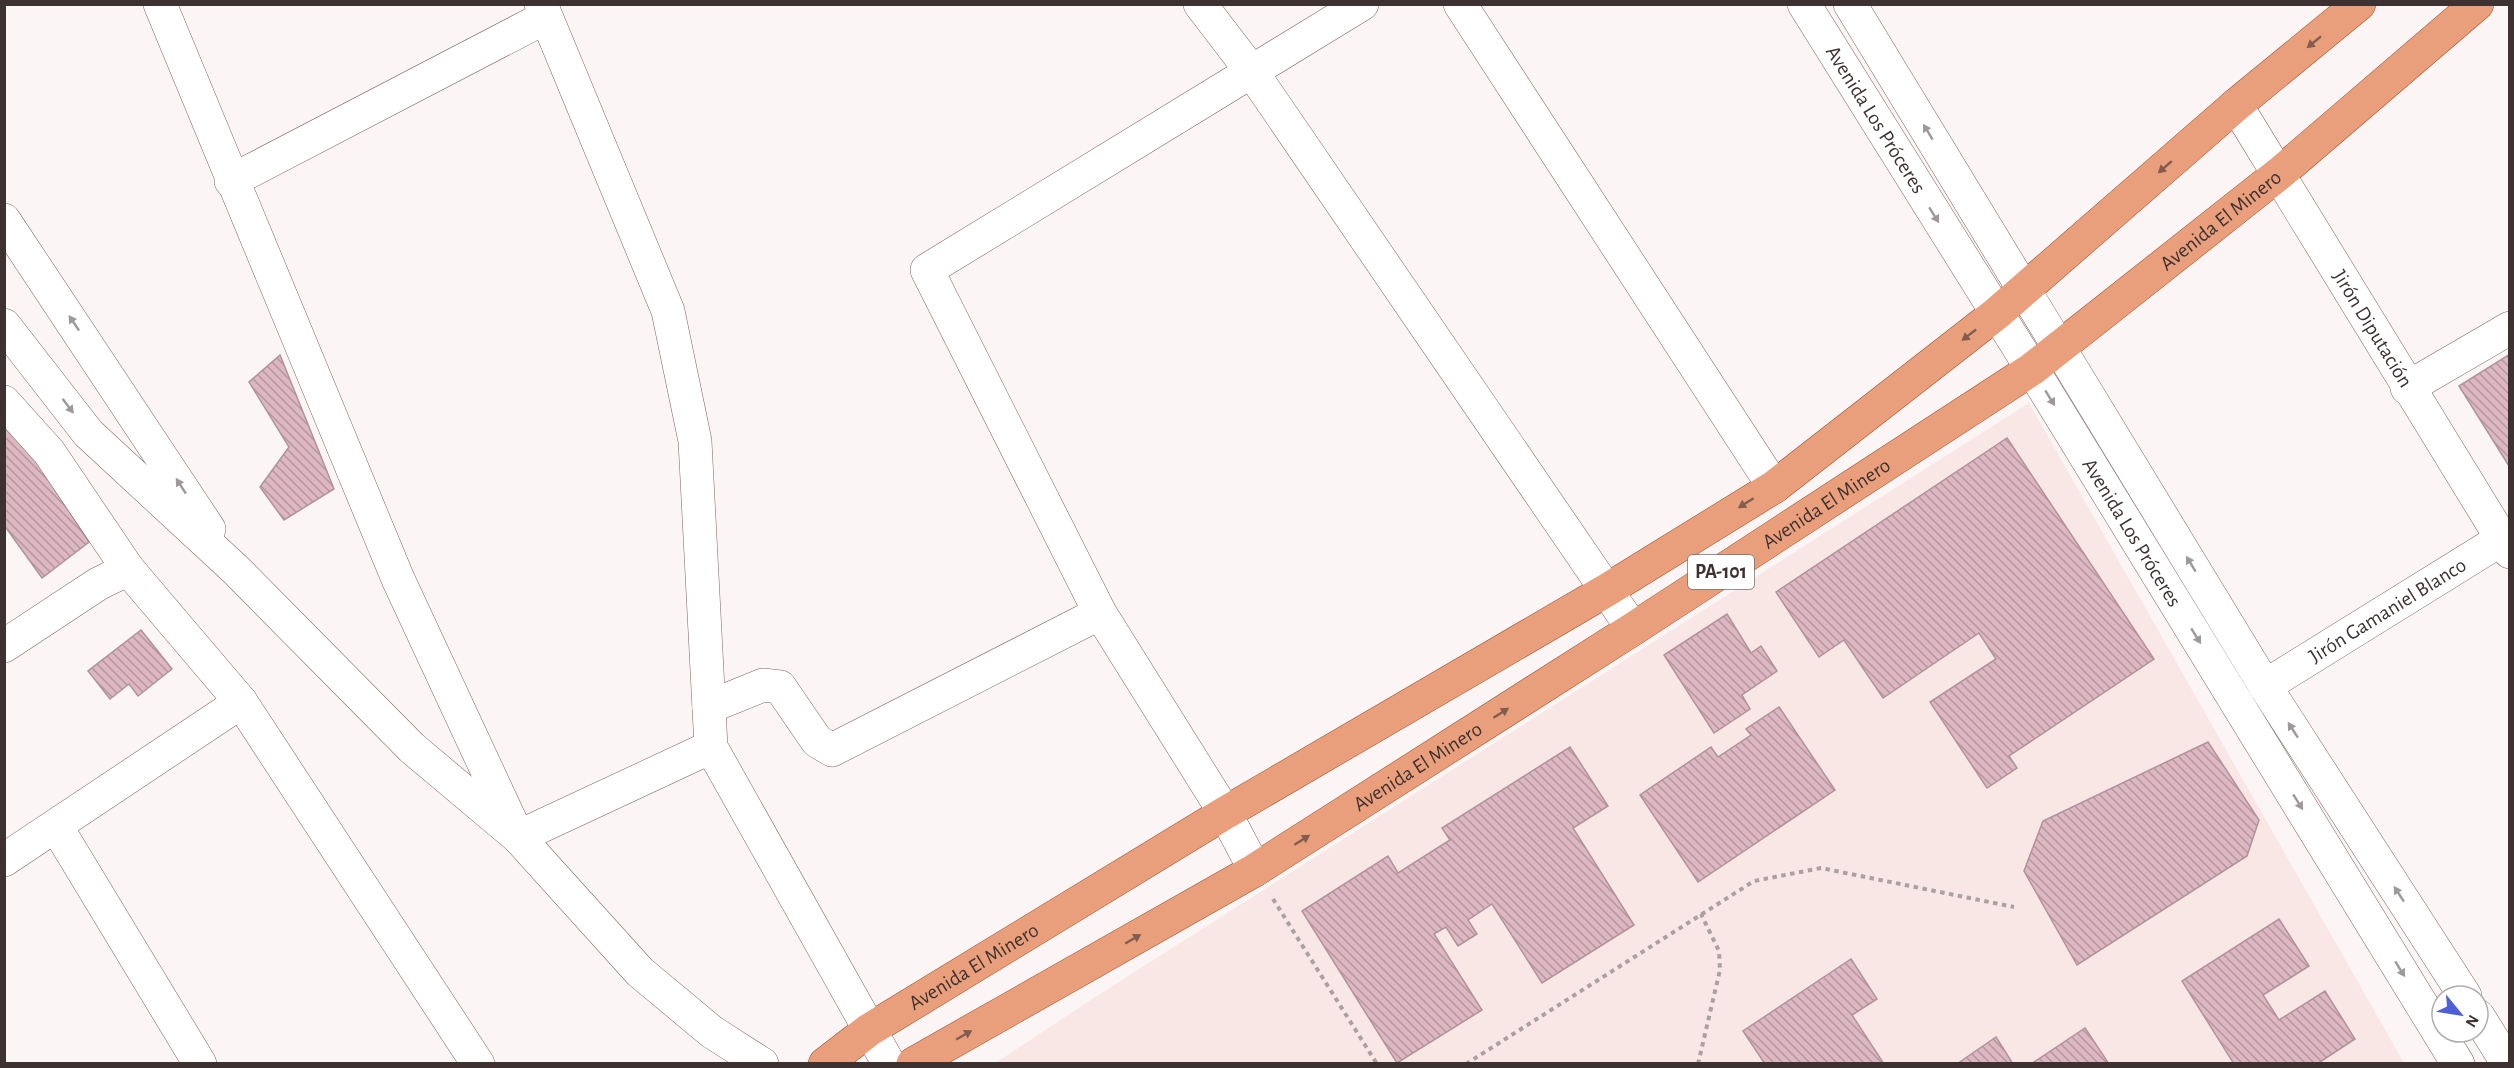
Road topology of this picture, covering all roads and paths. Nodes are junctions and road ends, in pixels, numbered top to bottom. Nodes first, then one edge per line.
1 (160, 4) edge
2 (1200, 4) edge
3 (1362, 4) edge
4 (1460, 4) edge
5 (1804, 4) edge
6 (1850, 4) edge
7 (2359, 4) edge
8 (2477, 4) edge
9 (543, 11) edge
10 (1252, 72) junction
11 (2236, 105) junction
12 (2280, 173) junction
13 (231, 181) junction
14 (4, 220) edge
15 (2025, 289) junction
16 (1996, 314) junction
17 (4, 326) edge
18 (2510, 328) edge
19 (2061, 348) junction
20 (2032, 369) junction
21 (2407, 388) junction
22 (4, 402) edge
23 (128, 404) junction
24 (88, 433) junction
25 (1821, 450) junction
26 (49, 452) junction
27 (1774, 486) junction
28 (1846, 490) junction
29 (2506, 542) edge
30 (128, 569) junction
31 (236, 570) junction
32 (1607, 590) junction
33 (1100, 613) junction
34 (1633, 629) junction
35 (4, 646) edge
36 (2265, 686) junction
37 (241, 702) junction
38 (710, 707) junction
39 (711, 747) junction
40 (1225, 813) junction
41 (56, 826) junction
42 (518, 837) junction
43 (4, 860) edge
44 (1255, 870) junction
45 (2014, 907) dead end
46 (1701, 914) junction
47 (2457, 984) edge
48 (869, 1030) junction
49 (2490, 1035) edge
50 (200, 1064) edge
51 (478, 1064) edge
52 (762, 1064) edge
53 (825, 1064) edge
54 (889, 1064) edge
55 (913, 1064) edge
56 (1377, 1064) edge
57 (1466, 1064) edge
58 (1698, 1064) edge
59 (2458, 1064) edge
60 (2508, 1064) edge

1 - 13 street
2 - 10 street
3 - 10 street
4 - 27 street
5 -> 16 street, Avenida Los Próceres
15 -> 6 street, Avenida Los Próceres
7 -> 11 main road, Avenida El Minero / PA-101
8 - 12 main road, Avenida El Minero / PA-101
9 - 13 street
9 - 38 street
10 - 32 street
10 - 33 street
11 - 12 street, Jirón Diputación
11 -> 15 main road, Avenida El Minero / PA-101
12 - 19 main road, Avenida El Minero / PA-101
12 - 21 street, Jirón Diputación
13 - 42 street
23 -> 14 street
15 - 16 main road, Avenida El Minero / PA-101
15 - 19 street, Avenida Los Próceres
16 - 20 street, Avenida Los Próceres
16 -> 25 main road, Avenida El Minero / PA-101
17 -> 24 street
18 - 21 street
19 - 20 main road, Avenida El Minero / PA-101
36 -> 19 street, Avenida Los Próceres
20 - 28 main road, Avenida El Minero / PA-101
20 -> 59 street, Avenida Los Próceres
21 - 29 street, Jirón Diputación
22 - 26 street
23 - 24 street
31 -> 23 street
24 - 26 street
24 - 31 street
25 - 27 main road, Avenida El Minero / PA-101
25 - 28 main road
26 - 30 street
27 -> 32 main road, Avenida El Minero / PA-101
28 - 34 main road, Avenida El Minero / PA-101
29 - 36 street, Jirón Gamaniel Blanco
30 - 35 street
30 - 37 street
31 - 42 street
32 - 34 street
32 - 40 main road, Avenida El Minero / PA-101
33 - 38 street
33 - 40 street
44 -> 34 main road, Avenida El Minero / PA-101
47 -> 36 street, Avenida Los Próceres
37 - 41 street
37 - 51 street
38 - 39 street
39 - 42 street
39 - 48 street
40 - 44 street
40 - 48 main road, Avenida El Minero / PA-101
41 - 43 street
41 - 50 street
42 - 52 street
55 -> 44 main road, Avenida El Minero / PA-101
44 - 56 path
45 - 46 path
46 - 57 path
46 - 58 path
48 - 53 main road, Avenida El Minero / PA-101
48 - 54 street
49 - 60 street

